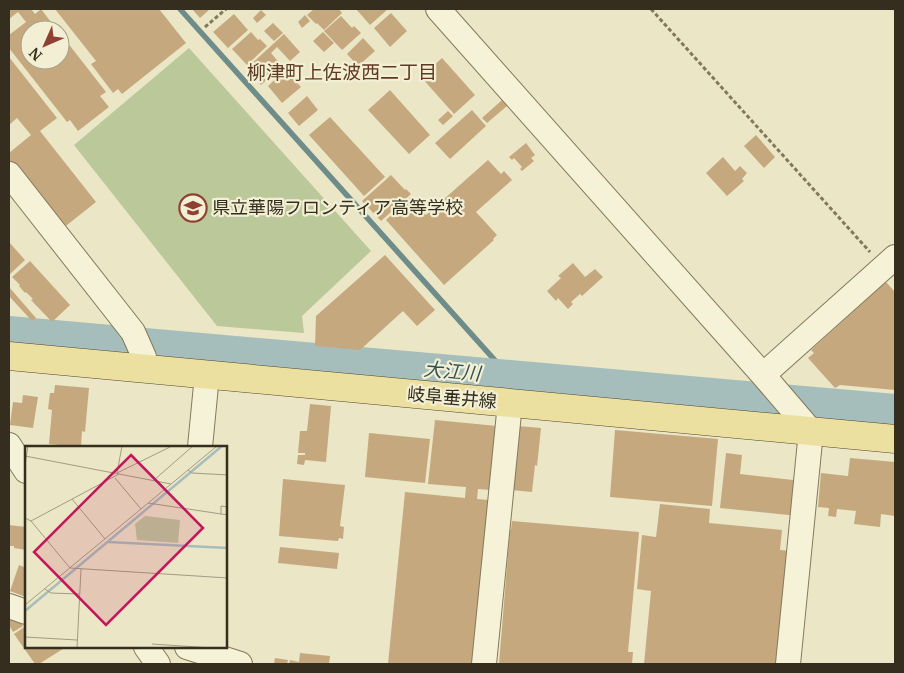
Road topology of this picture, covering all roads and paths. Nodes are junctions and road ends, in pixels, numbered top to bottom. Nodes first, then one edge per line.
1 (226, 9) edge
2 (438, 9) edge
3 (651, 9) edge
4 (205, 27) dead end
5 (9, 174) edge
6 (892, 268) edge
7 (141, 354) junction
8 (9, 356) edge
9 (207, 375) junction
10 (770, 382) junction
11 (510, 403) junction
12 (803, 423) junction
13 (895, 439) edge
14 (200, 446) edge
15 (9, 447) edge
16 (25, 470) edge
17 (9, 606) edge
18 (25, 612) edge
19 (190, 648) edge
20 (240, 664) edge
21 (484, 664) edge
22 (788, 664) edge

1 - 4 path
2 - 10 street
3 - 6 path
5 - 7 street
6 - 10 street
7 - 8 main road, 岐阜垂井線
7 - 9 main road, 岐阜垂井線
9 - 11 main road, 岐阜垂井線
9 - 14 street
10 - 12 street
11 - 12 main road, 岐阜垂井線
11 - 21 street
12 - 13 main road, 岐阜垂井線
12 - 22 street
15 - 16 street
17 - 18 street
19 - 20 street

